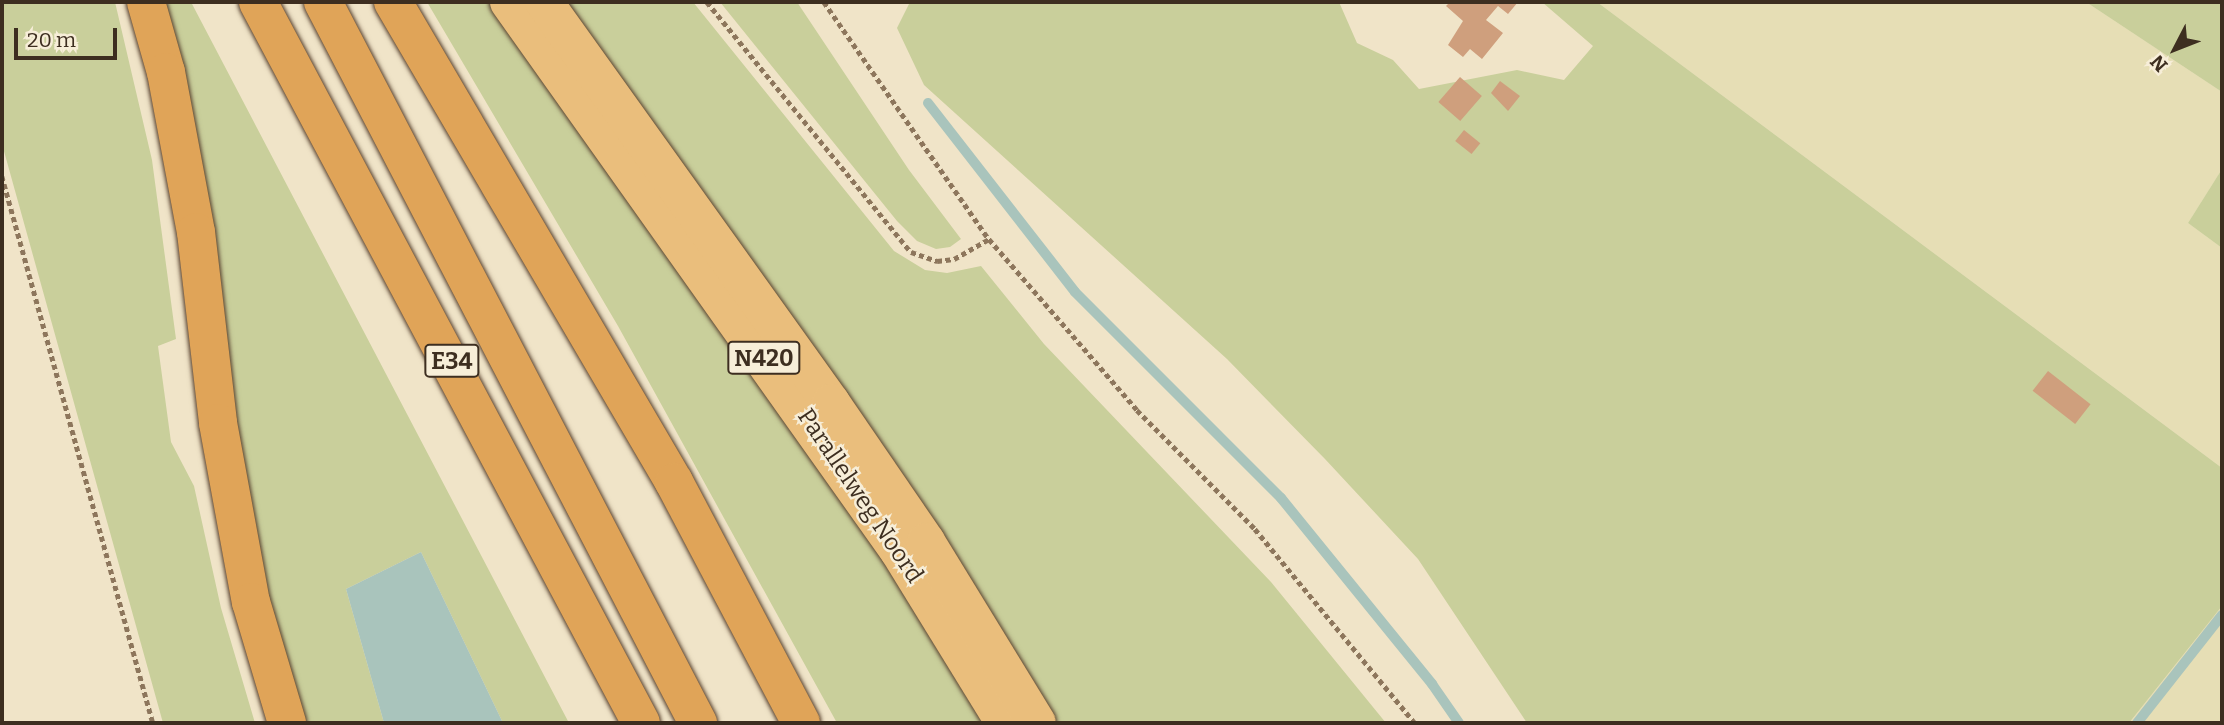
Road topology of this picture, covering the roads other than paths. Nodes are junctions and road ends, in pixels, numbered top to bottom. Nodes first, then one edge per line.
1 (146, 2) edge
2 (258, 2) edge
3 (323, 2) edge
4 (393, 2) edge
5 (509, 2) edge
6 (544, 2) edge
7 (287, 723) edge
8 (641, 723) edge
9 (698, 723) edge
10 (801, 723) edge
11 (1004, 723) edge
12 (1037, 723) edge

1 - 7 highway
2 - 8 highway, E34
3 - 9 highway, E34
4 - 10 highway
5 - 11 highway, Parallelweg Noord / N420
6 - 12 highway, Parallelweg Noord / N420

